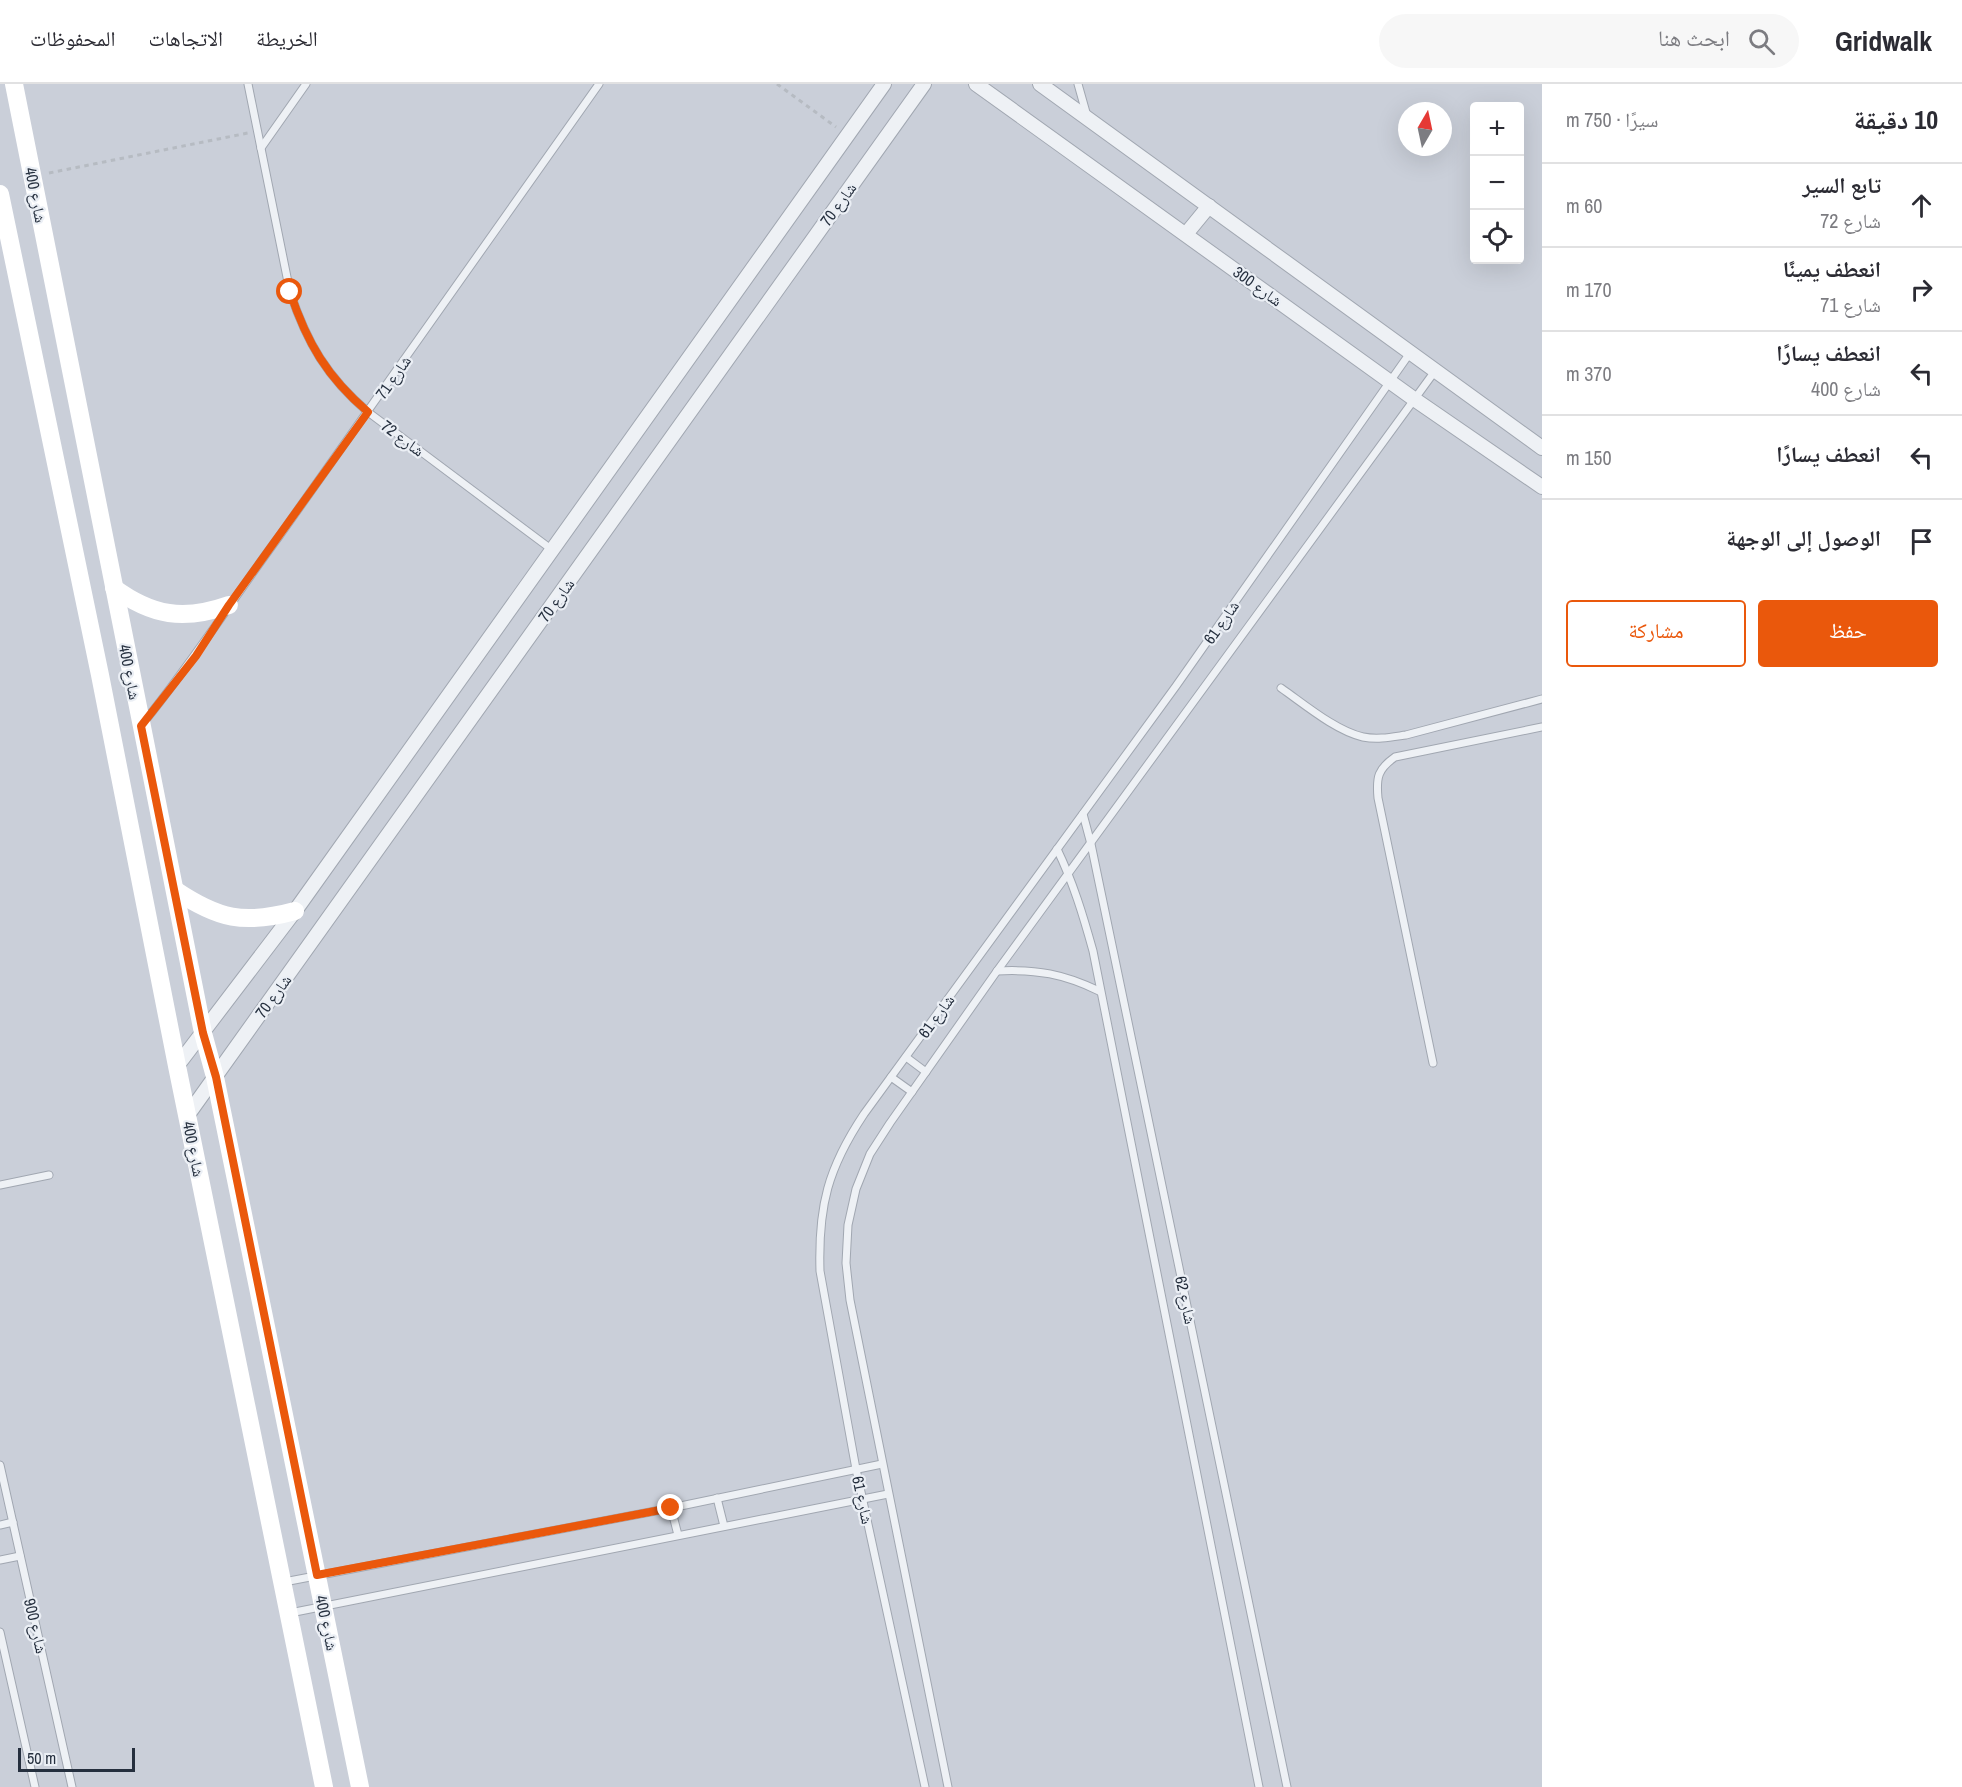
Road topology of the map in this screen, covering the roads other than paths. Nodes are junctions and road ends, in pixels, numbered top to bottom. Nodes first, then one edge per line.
1 (14, 84) edge
2 (248, 84) edge
3 (306, 84) edge
4 (599, 84) edge
5 (884, 84) edge
6 (924, 84) edge
7 (976, 84) edge
8 (1040, 84) edge
9 (1078, 84) edge
10 (1088, 118) junction
11 (261, 148) junction
12 (0, 194) edge
13 (1209, 206) junction
14 (1186, 234) junction
15 (1410, 353) junction
16 (1435, 371) junction
17 (1390, 381) junction
18 (1414, 399) junction
19 (368, 412) junction
20 (1542, 448) edge
21 (1542, 487) edge
22 (551, 549) junction
23 (114, 588) junction
24 (229, 605) junction
25 (1281, 688) dead end
26 (1542, 699) edge
27 (141, 726) junction
28 (1542, 727) edge
29 (1083, 814) junction
30 (1091, 844) junction
31 (1057, 849) junction
32 (1069, 873) junction
33 (175, 890) junction
34 (295, 911) junction
35 (998, 971) junction
36 (1100, 992) junction
37 (203, 1033) junction
38 (906, 1057) junction
39 (1433, 1063) dead end
40 (177, 1066) junction
41 (926, 1072) junction
42 (216, 1077) junction
43 (891, 1077) junction
44 (912, 1092) junction
45 (187, 1116) junction
46 (49, 1175) dead end
47 (0, 1185) edge
48 (882, 1464) junction
49 (0, 1465) edge
50 (856, 1470) junction
51 (888, 1494) junction
52 (717, 1498) junction
53 (863, 1498) junction
54 (671, 1508) junction
55 (13, 1522) junction
56 (0, 1526) edge
57 (724, 1526) junction
58 (678, 1535) junction
59 (20, 1556) junction
60 (0, 1560) edge
61 (317, 1575) junction
62 (281, 1582) junction
63 (323, 1606) junction
64 (288, 1614) junction
65 (0, 1632) edge
66 (35, 1787) edge
67 (72, 1787) edge
68 (324, 1787) edge
69 (360, 1787) edge
70 (925, 1787) edge
71 (948, 1787) edge
72 (1259, 1787) edge
73 (1287, 1787) edge

1 - 23 street, شارع 400
2 - 11 lane, شارع 72
3 - 11 lane
4 - 19 lane, شارع 71
5 - 22 street, شارع 70
6 - 42 street, شارع 70
7 - 14 street, شارع 300
8 - 10 street
9 - 10 lane
10 - 13 street
11 - 19 lane, شارع 72
12 - 40 street, شارع 400
13 - 14 street
13 - 15 street
14 - 17 street, شارع 300
15 - 16 street
15 - 17 lane, شارع 61
16 - 18 lane, شارع 61
16 - 20 street
17 - 18 street, شارع 300
17 - 29 lane, شارع 61
18 - 21 street, شارع 300
18 - 30 lane, شارع 61
19 - 22 lane, شارع 72
19 - 24 lane, شارع 71
22 - 34 street, شارع 70
23 - 24 street
23 - 27 street, شارع 400
24 - 27 lane, شارع 71
25 - 26 lane
27 - 33 street, شارع 400
28 - 39 lane
29 - 30 lane, شارع 62
29 - 31 lane, شارع 61
30 - 32 lane, شارع 61
30 - 73 lane, شارع 62
31 - 32 lane, شارع 62
31 - 38 lane, شارع 61
32 - 35 lane, شارع 61
32 - 36 lane, شارع 62
33 - 34 street
33 - 37 street, شارع 400
34 - 37 street, شارع 70
35 - 36 lane
35 - 41 lane, شارع 61
36 - 72 lane, شارع 62
37 - 40 street, شارع 70
37 - 42 street, شارع 400
38 - 41 lane
38 - 43 lane, شارع 61
40 - 45 street, شارع 400
41 - 44 lane, شارع 61
42 - 45 street, شارع 70
42 - 61 street, شارع 400
43 - 44 lane
43 - 50 lane, شارع 61
44 - 48 lane, شارع 61
45 - 62 street, شارع 400
46 - 47 lane
48 - 50 lane
48 - 51 lane, شارع 61
49 - 55 lane, شارع 900
50 - 52 lane
50 - 53 lane, شارع 61
51 - 53 lane
51 - 71 lane, شارع 61
52 - 54 lane
52 - 57 lane
53 - 57 lane
53 - 70 lane, شارع 61
54 - 58 lane
54 - 61 lane
55 - 56 lane
55 - 59 lane, شارع 900
57 - 58 lane
58 - 63 lane
59 - 60 lane
59 - 67 lane, شارع 900
61 - 62 lane
61 - 63 street, شارع 400
62 - 64 street, شارع 400
63 - 64 lane
63 - 69 street, شارع 400
64 - 68 street, شارع 400
65 - 66 lane

